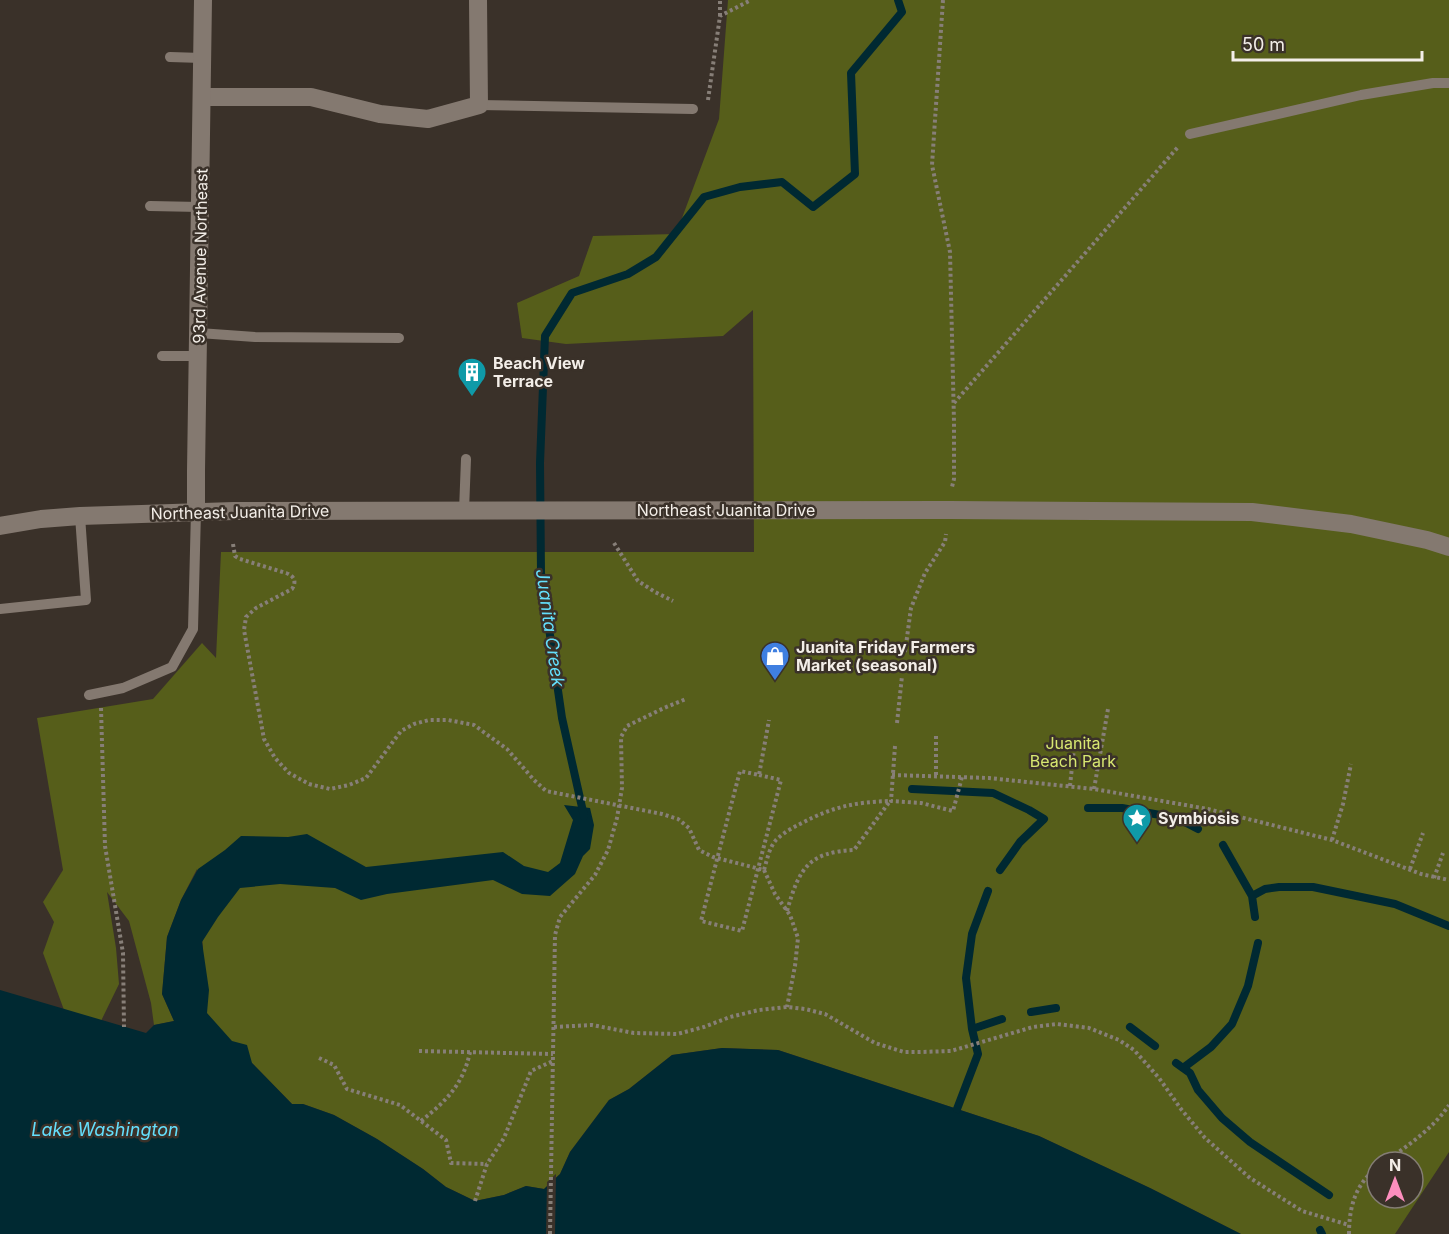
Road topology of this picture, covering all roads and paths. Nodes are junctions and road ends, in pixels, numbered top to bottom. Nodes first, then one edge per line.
1 (203, 0) edge
2 (478, 0) edge
3 (720, 0) edge
4 (751, 0) edge
5 (943, 0) edge
6 (720, 16) junction
7 (170, 57) dead end
8 (202, 58) junction
9 (1449, 83) edge
10 (202, 97) junction
11 (479, 105) junction
12 (693, 109) joint
13 (1190, 134) joint
14 (150, 206) dead end
15 (200, 207) junction
16 (199, 333) junction
17 (399, 338) dead end
18 (162, 356) dead end
19 (198, 356) junction
20 (953, 404) junction
21 (466, 459) dead end
22 (952, 487) dead end
23 (464, 510) junction
24 (196, 511) junction
25 (81, 516) junction
26 (0, 526) edge
27 (946, 534) dead end
28 (614, 543) dead end
29 (233, 544) dead end
30 (1449, 547) edge
31 (673, 601) dead end
32 (0, 609) edge
33 (905, 652) dead end
34 (902, 676) dead end
35 (101, 693) junction
36 (89, 695) dead end
37 (686, 699) dead end
38 (1108, 709) dead end
39 (769, 720) dead end
40 (897, 723) dead end
41 (936, 736) dead end
42 (895, 746) dead end
43 (1074, 748) dead end
44 (1351, 764) dead end
45 (759, 775) junction
46 (892, 775) junction
47 (936, 776) junction
48 (962, 777) junction
49 (1070, 786) junction
50 (1094, 789) junction
51 (891, 801) junction
52 (619, 806) junction
53 (1423, 833) dead end
54 (1332, 840) junction
55 (1443, 853) dead end
56 (717, 858) junction
57 (758, 869) junction
58 (1410, 869) junction
59 (764, 870) junction
60 (1434, 878) junction
61 (1449, 880) edge
62 (788, 910) junction
63 (798, 918) dead end
64 (793, 921) junction
65 (787, 1007) junction
66 (124, 1027) dead end
67 (554, 1027) junction
68 (419, 1051) dead end
69 (470, 1052) junction
70 (553, 1054) junction
71 (319, 1058) dead end
72 (553, 1061) junction
73 (1449, 1105) edge
74 (421, 1121) junction
75 (1402, 1150) edge
76 (486, 1164) junction
77 (1365, 1179) edge
78 (475, 1201) dead end
79 (1349, 1225) junction
80 (550, 1234) edge
81 (1349, 1234) edge

1 - 8 main road, 93rd Avenue Northeast
2 - 11 main road
3 - 6 path
4 - 6 path
5 - 20 path
6 - 12 path
7 - 8 lane
8 - 10 main road, 93rd Avenue Northeast
9 - 13 lane
10 - 11 main road
10 - 15 main road, 93rd Avenue Northeast
11 - 12 lane
13 - 20 path
14 - 15 lane
15 - 16 main road, 93rd Avenue Northeast
16 - 17 lane
16 - 19 main road, 93rd Avenue Northeast
18 - 19 lane
19 - 24 main road, 93rd Avenue Northeast
20 - 22 path
21 - 23 lane
23 - 24 main road, Northeast Juanita Drive
23 - 30 main road, Northeast Juanita Drive
24 - 25 main road, Northeast Juanita Drive
24 - 35 lane
25 - 26 main road, Northeast Juanita Drive
25 - 32 lane
27 - 33 path
28 - 31 path
29 - 52 path
34 - 40 path
35 - 36 lane
35 - 66 path
37 - 52 path
38 - 50 path
39 - 45 path
41 - 47 path
42 - 46 path
43 - 49 path
44 - 54 path
45 - 56 path
45 - 57 path
46 - 47 path
46 - 51 path
47 - 48 path
48 - 49 path
48 - 51 path
49 - 50 path
50 - 54 path
51 - 59 path
51 - 62 path
52 - 56 path
52 - 67 path
53 - 58 path
54 - 58 path
55 - 60 path
56 - 57 path
56 - 57 path
57 - 59 path
58 - 60 path
59 - 62 path
60 - 61 path
62 - 64 path
63 - 64 path
64 - 65 path
65 - 67 path
65 - 79 path
67 - 70 path
68 - 69 path
69 - 70 path
69 - 74 path
70 - 72 path
71 - 74 path
72 - 76 path
72 - 80 path
73 - 75 path
74 - 76 path
76 - 78 path
77 - 79 path
79 - 81 path

